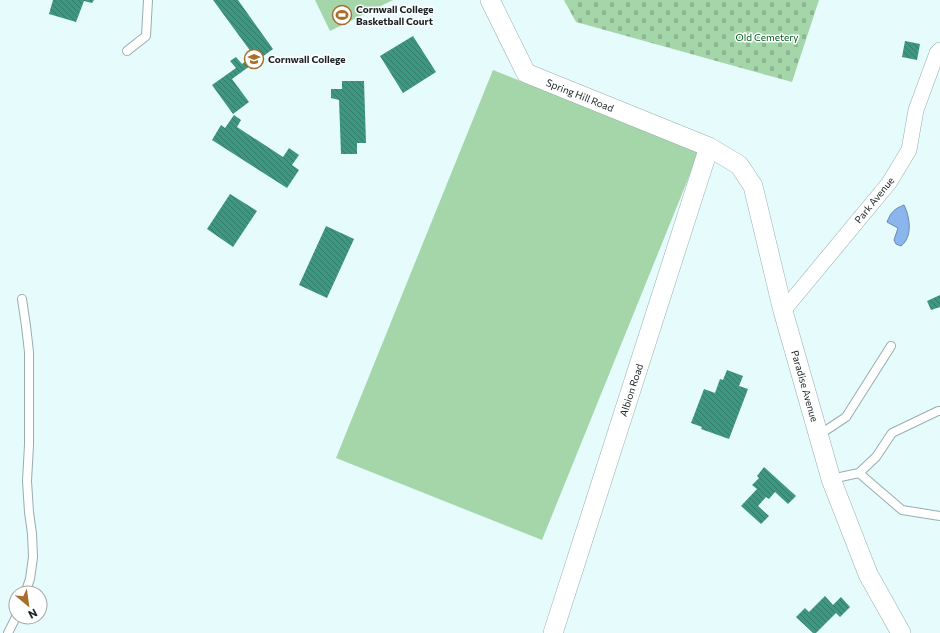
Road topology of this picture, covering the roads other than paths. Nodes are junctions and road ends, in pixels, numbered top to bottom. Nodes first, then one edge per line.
1 (148, 0) edge
2 (490, 0) edge
3 (940, 50) edge
4 (127, 51) dead end
5 (709, 147) junction
6 (22, 299) dead end
7 (783, 311) junction
8 (891, 346) dead end
9 (940, 411) edge
10 (819, 435) junction
11 (859, 473) junction
12 (832, 479) junction
13 (940, 516) edge
14 (28, 585) edge
15 (554, 633) edge
16 (901, 633) edge

1 - 4 lane
2 - 5 street, Spring Hill Road
3 - 7 street, Park Avenue
5 - 7 street, Paradise Avenue
5 - 15 street, Albion Road
6 - 14 lane
7 - 10 street, Paradise Avenue
8 - 10 lane
9 - 11 lane
10 - 12 street, Paradise Avenue
11 - 12 lane
11 - 13 lane
12 - 16 street, Paradise Avenue

